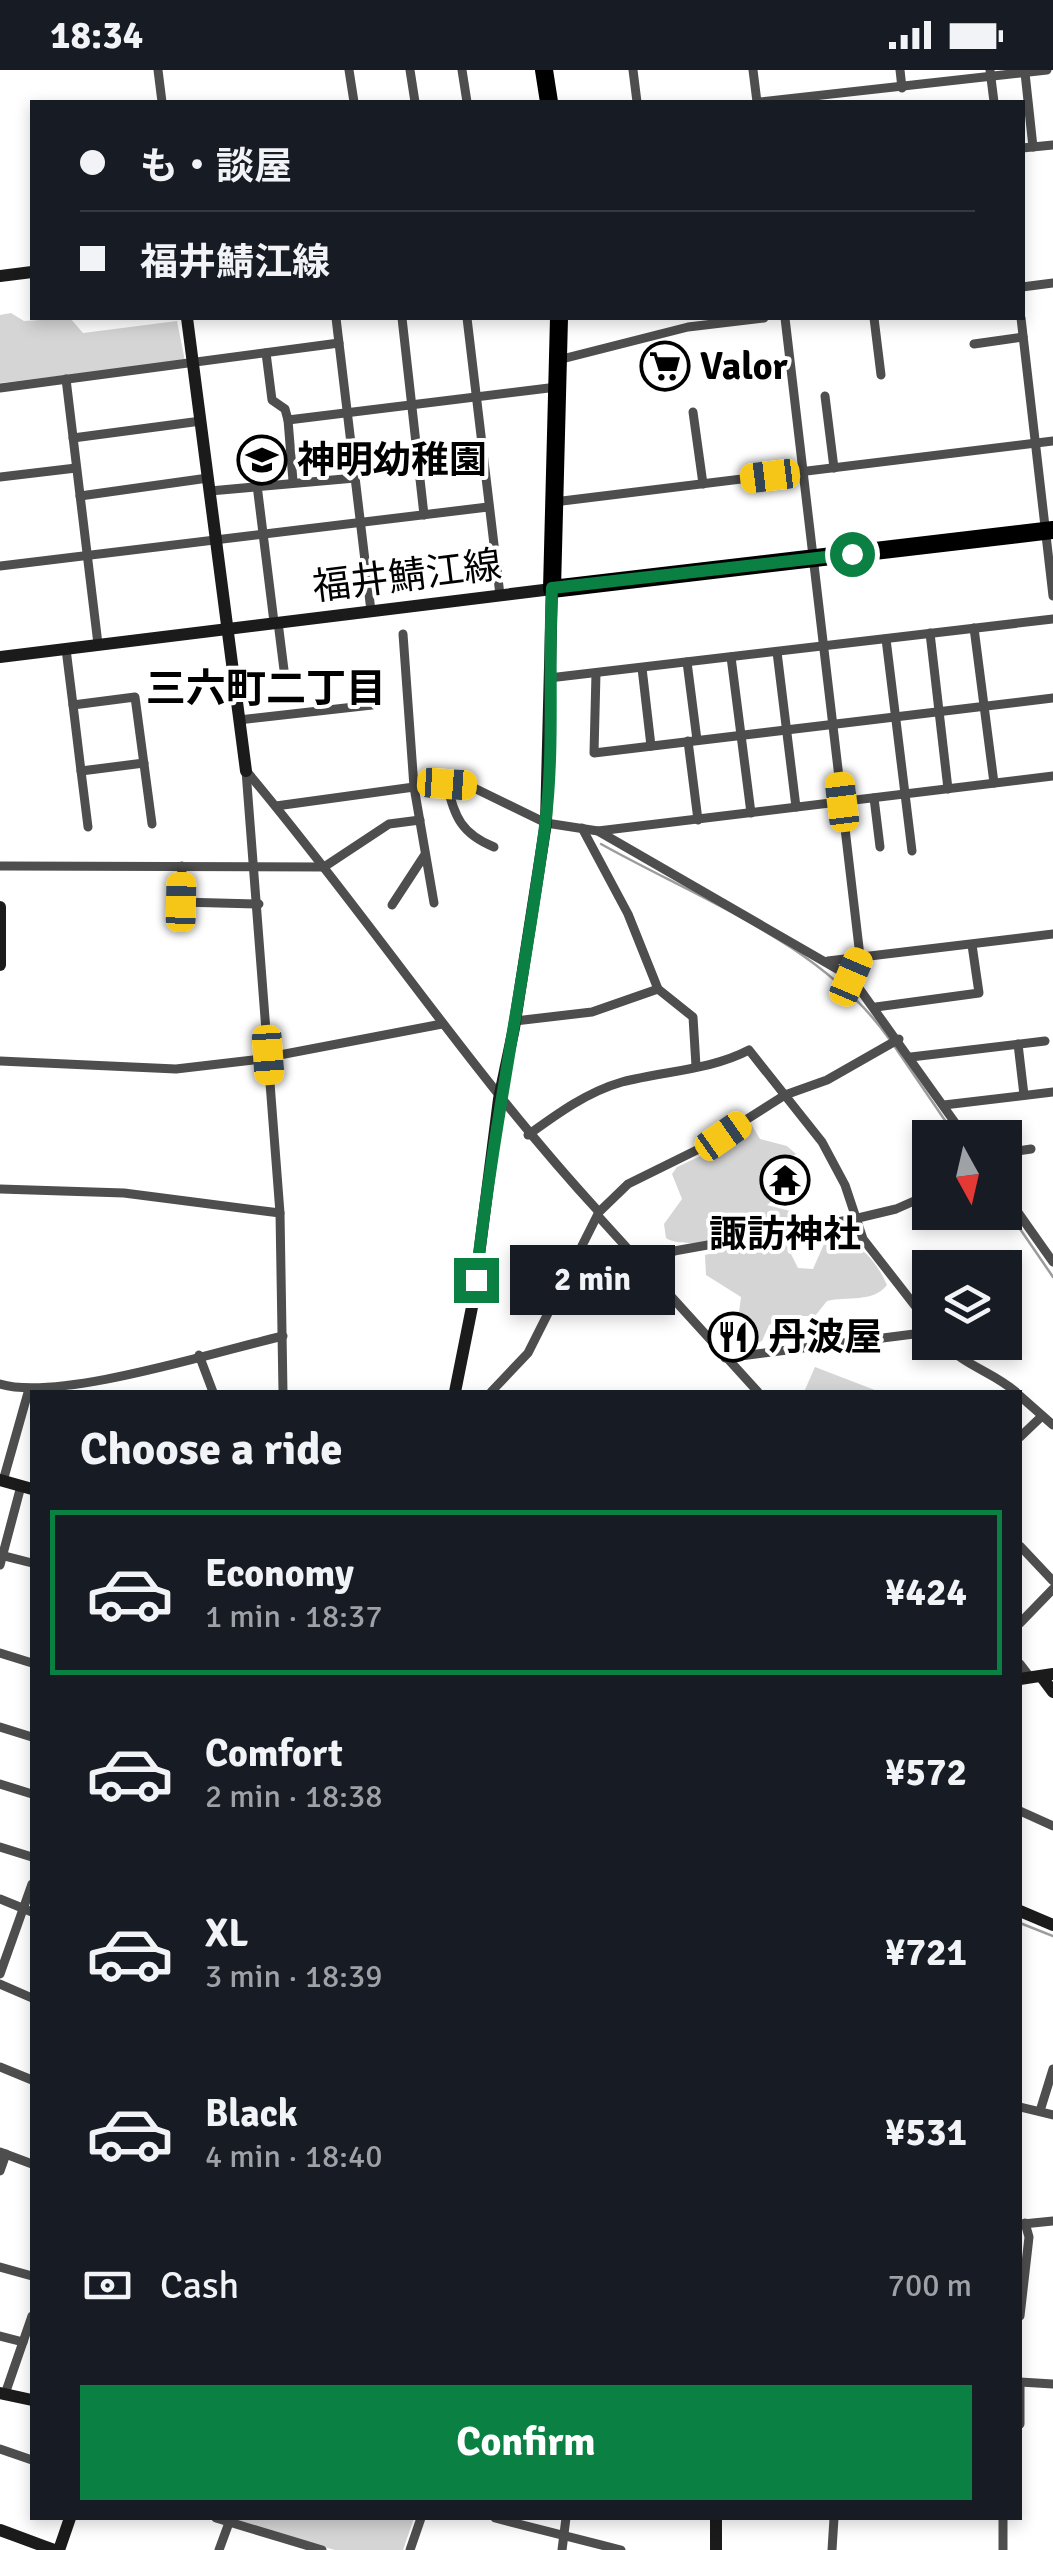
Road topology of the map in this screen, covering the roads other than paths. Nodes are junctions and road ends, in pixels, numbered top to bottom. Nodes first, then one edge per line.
1 (158, 70) edge
2 (350, 70) edge
3 (410, 70) edge
4 (462, 70) edge
5 (544, 70) edge
6 (632, 70) edge
7 (753, 70) edge
8 (900, 70) edge
9 (1047, 70) edge
10 (1026, 73) junction
11 (991, 74) edge
12 (902, 88) junction
13 (884, 90) junction
14 (819, 99) edge
15 (162, 100) edge
16 (354, 100) edge
17 (416, 100) edge
18 (466, 100) edge
19 (549, 100) edge
20 (638, 100) edge
21 (758, 100) edge
22 (886, 100) edge
23 (994, 100) edge
24 (1053, 145) edge
25 (1028, 148) edge
26 (30, 272) edge
27 (0, 276) edge
28 (1053, 284) edge
29 (1025, 287) edge
30 (188, 320) edge
31 (336, 320) edge
32 (402, 320) edge
33 (467, 320) edge
34 (559, 320) edge
35 (747, 320) edge
36 (785, 320) edge
37 (874, 320) edge
38 (1021, 320) edge
39 (1023, 337) junction
40 (339, 343) junction
41 (974, 344) dead end
42 (266, 353) junction
43 (558, 360) junction
44 (194, 363) junction
45 (882, 376) dead end
46 (66, 380) junction
47 (558, 387) junction
48 (0, 388) edge
49 (476, 396) junction
50 (825, 396) dead end
51 (412, 405) junction
52 (346, 412) junction
53 (693, 412) dead end
54 (288, 420) junction
55 (202, 421) junction
56 (73, 438) junction
57 (1053, 441) edge
58 (1036, 444) junction
59 (76, 468) junction
60 (834, 468) junction
61 (803, 471) junction
62 (0, 476) edge
63 (354, 478) junction
64 (294, 481) junction
65 (703, 484) junction
66 (209, 485) junction
67 (257, 485) junction
68 (80, 496) junction
69 (553, 502) junction
70 (488, 507) junction
71 (424, 515) junction
72 (360, 524) junction
73 (1049, 530) edge
74 (263, 533) junction
75 (216, 540) junction
76 (86, 555) junction
77 (813, 559) junction
78 (0, 566) edge
79 (552, 588) junction
80 (500, 595) junction
81 (1053, 596) edge
82 (371, 610) junction
83 (1053, 618) edge
84 (276, 622) junction
85 (228, 628) junction
86 (974, 628) junction
87 (930, 633) junction
88 (403, 634) dead end
89 (886, 639) junction
90 (98, 644) junction
91 (823, 646) junction
92 (66, 648) junction
93 (777, 652) junction
94 (0, 657) edge
95 (732, 657) junction
96 (687, 662) junction
97 (642, 668) junction
98 (596, 673) junction
99 (285, 678) dead end
100 (549, 678) junction
101 (1053, 698) edge
102 (372, 705) dead end
103 (73, 706) junction
104 (984, 706) junction
105 (940, 711) junction
106 (895, 716) junction
107 (239, 720) junction
108 (832, 723) junction
109 (786, 729) junction
110 (741, 734) junction
111 (692, 741) junction
112 (652, 746) junction
113 (144, 763) junction
114 (81, 771) junction
115 (246, 771) junction
116 (1053, 776) edge
117 (447, 784) junction
118 (994, 784) junction
119 (414, 787) junction
120 (948, 789) junction
121 (905, 794) junction
122 (874, 798) junction
123 (842, 802) junction
124 (276, 806) junction
125 (796, 807) junction
126 (751, 813) junction
127 (420, 820) junction
128 (698, 820) junction
129 (546, 823) junction
130 (152, 824) dead end
131 (88, 827) dead end
132 (582, 828) junction
133 (598, 831) junction
134 (494, 846) dead end
135 (880, 847) dead end
136 (912, 851) dead end
137 (426, 853) junction
138 (256, 864) junction
139 (0, 866) edge
140 (182, 866) junction
141 (324, 867) junction
142 (434, 903) dead end
143 (260, 904) junction
144 (392, 905) dead end
145 (0, 907) edge
146 (1053, 934) edge
147 (972, 944) junction
148 (860, 956) junction
149 (828, 960) junction
150 (0, 964) edge
151 (851, 977) junction
152 (658, 989) junction
153 (876, 1007) junction
154 (515, 1021) junction
155 (442, 1024) junction
156 (1045, 1041) dead end
157 (894, 1042) junction
158 (1018, 1044) junction
159 (268, 1055) junction
160 (912, 1057) junction
161 (0, 1062) edge
162 (696, 1066) junction
163 (1053, 1092) edge
164 (785, 1096) junction
165 (1024, 1096) junction
166 (498, 1099) junction
167 (944, 1105) junction
168 (954, 1120) edge
169 (528, 1135) junction
170 (1032, 1150) dead end
171 (1022, 1151) edge
172 (0, 1188) edge
173 (912, 1202) edge
174 (280, 1213) junction
175 (598, 1214) junction
176 (1022, 1216) edge
177 (854, 1218) junction
178 (1049, 1250) edge
179 (1053, 1262) edge
180 (648, 1273) junction
181 (912, 1305) edge
182 (912, 1332) edge
183 (283, 1336) junction
184 (200, 1354) junction
185 (725, 1358) junction
186 (964, 1360) edge
187 (94, 1378) junction
188 (0, 1384) edge
189 (29, 1389) junction
190 (97, 1390) edge
191 (212, 1390) edge
192 (283, 1390) edge
193 (456, 1390) edge
194 (493, 1390) edge
195 (756, 1390) edge
196 (1013, 1390) edge
197 (1022, 1398) edge
198 (1042, 1416) junction
199 (1053, 1425) edge
200 (1022, 1435) edge
201 (2, 1480) edge
202 (27, 1488) edge
203 (1022, 1548) edge
204 (1, 1558) edge
205 (30, 1563) edge
206 (1053, 1581) edge
207 (1053, 1589) edge
208 (1022, 1621) edge
209 (0, 1653) edge
210 (30, 1663) edge
211 (1036, 1677) edge
212 (1053, 1692) edge
213 (0, 1727) edge
214 (30, 1737) edge
215 (0, 1784) edge
216 (30, 1793) edge
217 (1022, 1813) edge
218 (1053, 1826) edge
219 (0, 1846) edge
220 (30, 1856) edge
221 (0, 1899) edge
222 (29, 1910) edge
223 (1022, 1912) edge
224 (1053, 1925) edge
225 (0, 1974) edge
226 (0, 1984) edge
227 (30, 1997) edge
228 (0, 2067) edge
229 (1053, 2069) edge
230 (30, 2079) edge
231 (1022, 2107) edge
232 (1040, 2111) junction
233 (1053, 2115) edge
234 (3, 2153) edge
235 (30, 2163) edge
236 (0, 2171) edge
237 (1053, 2221) edge
238 (1022, 2224) edge
239 (0, 2267) edge
240 (30, 2275) edge
241 (1022, 2281) edge
242 (30, 2322) edge
243 (0, 2336) edge
244 (23, 2342) junction
245 (1022, 2384) edge
246 (1053, 2384) edge
247 (2, 2394) edge
248 (30, 2400) edge
249 (0, 2450) edge
250 (30, 2459) edge
251 (69, 2520) edge
252 (230, 2520) edge
253 (420, 2520) edge
254 (503, 2520) edge
255 (566, 2520) edge
256 (716, 2520) edge
257 (834, 2520) edge
258 (1002, 2520) edge
259 (0, 2530) edge
260 (564, 2535) junction
261 (56, 2550) edge
262 (220, 2550) edge
263 (322, 2550) edge
264 (410, 2550) edge
265 (562, 2550) edge
266 (621, 2550) edge
267 (716, 2550) edge
268 (832, 2550) edge
269 (1003, 2550) edge

1 - 15 street
2 - 16 street
3 - 17 street
4 - 18 street
5 - 19 highway
6 - 20 street
7 - 21 street
8 - 12 street
9 - 10 street
10 - 11 street
10 - 25 street
11 - 12 street
11 - 23 street
12 - 13 street
13 - 14 street
13 - 22 street
24 - 25 street
26 - 27 main road
28 - 29 street
30 - 44 main road
31 - 40 street
32 - 51 street
33 - 49 street
34 - 43 highway
35 - 43 street
36 - 61 street
37 - 45 street
38 - 39 street
39 - 41 street
39 - 58 street
40 - 42 street
40 - 52 street
42 - 44 street
42 - 54 street
43 - 47 highway
44 - 46 street
44 - 55 main road
46 - 48 street
46 - 56 street
47 - 49 street
47 - 69 highway
49 - 51 street
49 - 70 street
50 - 60 street
51 - 52 street
51 - 71 street
52 - 54 street
52 - 63 street
53 - 65 street
54 - 64 street
55 - 56 street
55 - 66 main road
56 - 59 street
57 - 58 street
58 - 60 street
58 - 73 street
59 - 62 street
59 - 68 street
60 - 61 street
61 - 65 street
61 - 77 street
63 - 64 street
63 - 72 street
64 - 67 street
65 - 69 street
66 - 67 street
66 - 68 street
66 - 75 main road
67 - 74 street
68 - 76 street
69 - 79 highway
70 - 71 street
70 - 80 street
71 - 72 street
72 - 74 street
72 - 82 street
73 - 77 highway
73 - 81 street
74 - 75 street
74 - 84 street
75 - 76 street
75 - 85 main road
76 - 78 street
76 - 90 street
77 - 79 highway
77 - 91 street
79 - 80 main road, 福井鯖江線
79 - 100 main road, 福井鯖江線
80 - 82 main road, 福井鯖江線
82 - 84 main road, 福井鯖江線
83 - 86 street
84 - 85 main road, 福井鯖江線
84 - 99 street
85 - 90 main road, 福井鯖江線
85 - 107 main road
86 - 87 street
86 - 104 street
87 - 89 street
87 - 105 street
88 - 119 street
89 - 91 street
89 - 106 street
90 - 92 main road, 福井鯖江線
91 - 93 street
91 - 108 street
92 - 94 main road, 福井鯖江線
92 - 103 street
93 - 95 street
93 - 109 street
95 - 96 street
95 - 110 street
96 - 97 street
96 - 111 street
97 - 98 street
97 - 112 street
98 - 100 street
98 - 112 street
100 - 129 main road, 福井鯖江線
101 - 104 street
102 - 107 street
103 - 113 street
103 - 114 street
104 - 105 street
104 - 118 street
105 - 106 street
105 - 120 street
106 - 108 street
106 - 121 street
107 - 115 main road
108 - 109 street
108 - 123 street
109 - 110 street
109 - 125 street
110 - 111 street
110 - 126 street
111 - 112 street
111 - 128 street
113 - 114 street
113 - 130 street
114 - 131 street
115 - 124 street
115 - 138 street
116 - 118 street
117 - 119 street
117 - 129 street
117 - 134 street
118 - 120 street
119 - 124 street
119 - 127 street
120 - 121 street
121 - 122 street
121 - 136 street
122 - 123 street
122 - 135 street
123 - 125 street
123 - 148 street
124 - 141 street
125 - 126 street
126 - 128 street
127 - 137 street
127 - 141 street
128 - 133 street
129 - 132 street
129 - 154 main road, 福井鯖江線
132 - 133 street
132 - 152 street
133 - 149 street
137 - 142 street
137 - 144 street
138 - 140 street
138 - 141 street
138 - 143 street
139 - 140 street
140 - 143 street
141 - 155 street
143 - 159 street
145 - 150 main road
146 - 147 street
147 - 148 street
147 - 153 street
148 - 149 street
148 - 151 street
149 - 151 street
151 - 153 street
152 - 154 street
152 - 162 street
153 - 157 street
154 - 166 main road, 福井鯖江線
155 - 159 street
155 - 166 street
156 - 158 street
157 - 160 street
157 - 164 street
158 - 160 street
158 - 165 street
159 - 161 street
159 - 174 street
160 - 167 street
162 - 164 street
162 - 169 street
163 - 165 street
164 - 175 street
164 - 177 street
165 - 167 street
166 - 169 street
166 - 193 main road, 福井鯖江線
167 - 168 street
169 - 175 street
170 - 171 street
172 - 174 street
173 - 177 street
174 - 183 street
175 - 180 street
175 - 194 street
176 - 178 street
177 - 180 street
177 - 181 street
178 - 179 street
180 - 185 street
182 - 185 street
183 - 184 street
183 - 192 street
184 - 187 street
184 - 191 street
185 - 195 street
186 - 196 street
187 - 189 street
187 - 190 street
188 - 189 street
189 - 201 street
197 - 198 street
198 - 199 street
198 - 200 street
201 - 202 main road
202 - 204 street
203 - 206 street
204 - 205 street
207 - 208 street
209 - 210 street
211 - 212 main road
213 - 214 street
215 - 216 street
217 - 218 street
219 - 220 street
221 - 222 street
222 - 225 street
223 - 224 main road
226 - 227 street
228 - 230 street
229 - 232 street
231 - 232 street
232 - 233 street
234 - 235 street
234 - 236 street
237 - 238 street
238 - 241 street
239 - 240 street
242 - 244 street
243 - 244 street
244 - 247 street
245 - 246 street
247 - 248 main road
249 - 250 street
251 - 261 main road
252 - 262 street
252 - 263 street
253 - 264 street
254 - 260 street
255 - 260 street
256 - 267 main road
257 - 268 street
258 - 269 street
259 - 261 main road
260 - 265 street
260 - 266 street

